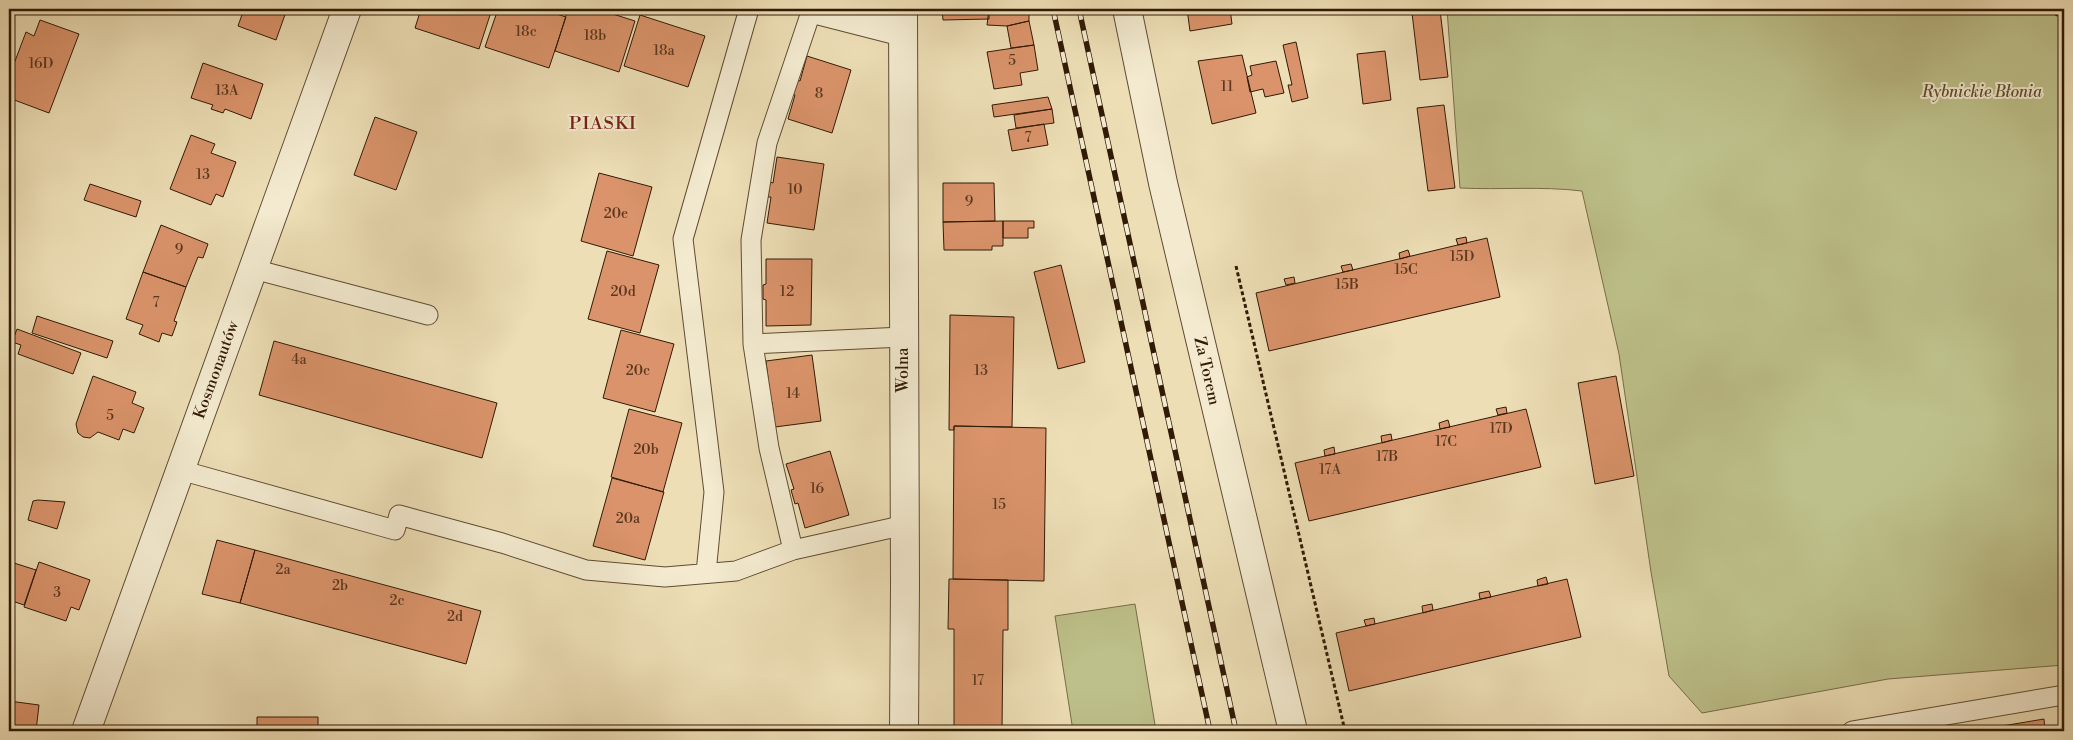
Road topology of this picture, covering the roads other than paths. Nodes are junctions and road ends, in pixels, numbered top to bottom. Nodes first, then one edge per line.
1 (347, 9) edge
2 (749, 9) edge
3 (813, 9) edge
4 (1127, 9) edge
5 (903, 20) edge
6 (253, 269) junction
7 (428, 315) dead end
8 (903, 337) junction
9 (753, 344) junction
10 (180, 470) junction
11 (905, 525) junction
12 (793, 550) junction
13 (706, 573) junction
14 (2064, 695) edge
15 (86, 731) edge
16 (904, 731) edge
17 (1293, 731) edge
18 (1852, 731) edge

1 - 6 street, Kosmonautów
2 - 13 lane
3 - 5 street
3 - 9 lane
4 - 17 street, Za Torem
5 - 8 street, Wolna
6 - 7 lane
6 - 10 street, Kosmonautów
8 - 9 lane
8 - 11 street, Wolna
9 - 12 lane
10 - 13 lane
10 - 15 street, Kosmonautów
11 - 12 lane
11 - 16 street, Wolna
12 - 13 lane
14 - 18 lane

